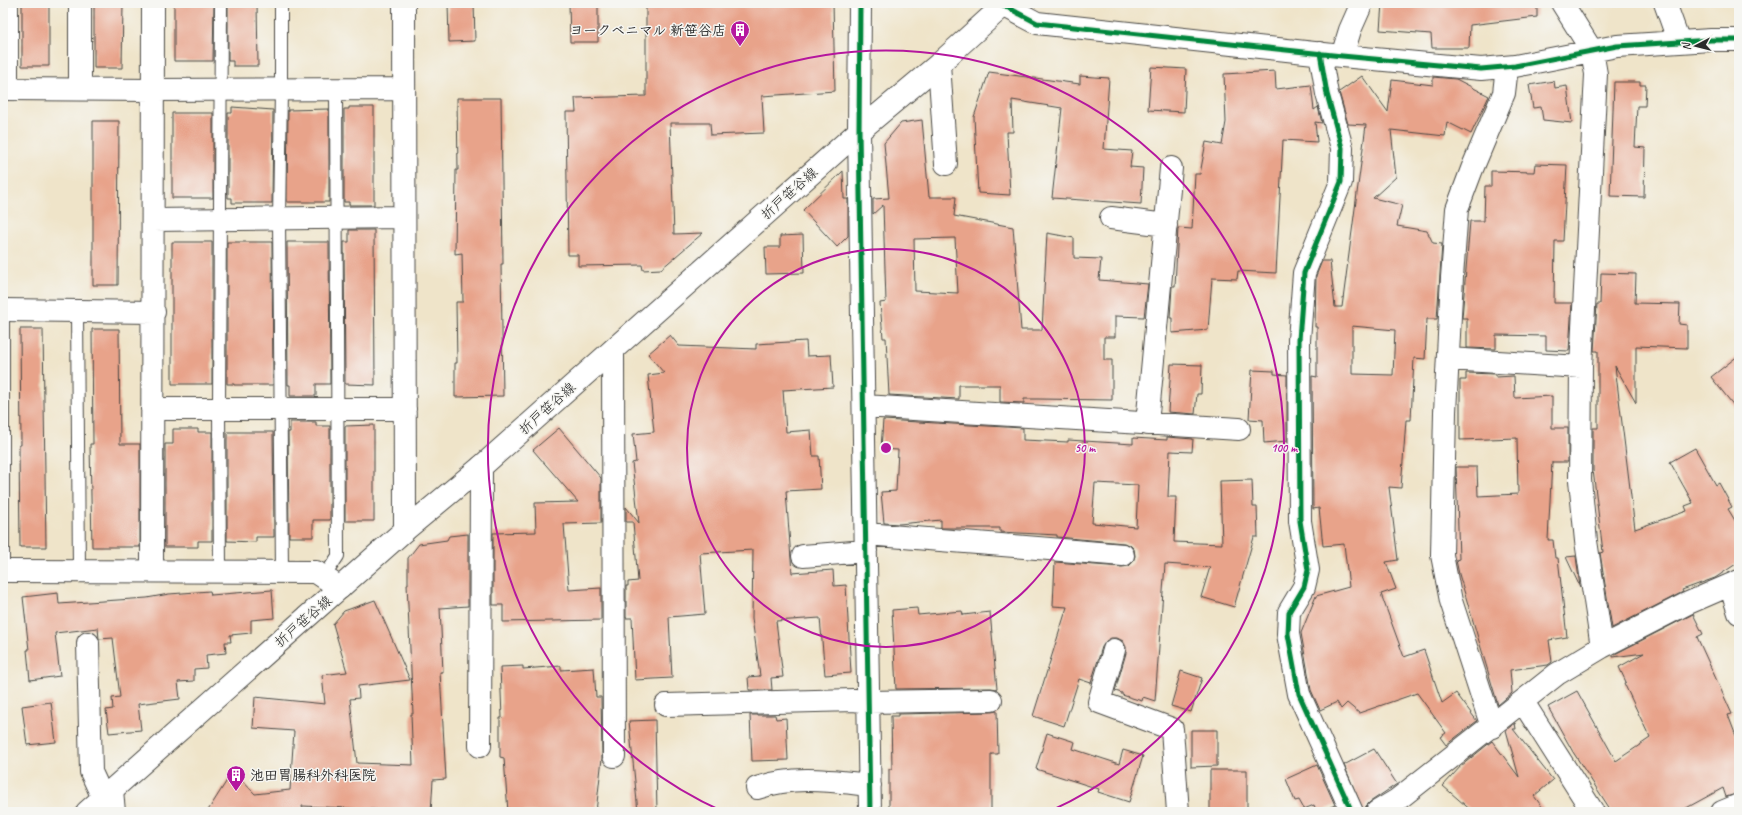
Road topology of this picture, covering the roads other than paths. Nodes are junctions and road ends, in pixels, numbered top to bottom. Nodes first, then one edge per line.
1 (7, 3) edge
2 (80, 3) edge
3 (153, 3) edge
4 (221, 3) edge
5 (281, 3) edge
6 (404, 3) edge
7 (860, 3) edge
8 (1362, 3) edge
9 (1562, 3) edge
10 (1665, 3) edge
11 (1004, 4) edge
12 (1739, 40) edge
13 (1679, 42) junction
14 (1592, 51) junction
15 (1320, 53) junction
16 (1342, 56) junction
17 (939, 64) junction
18 (1507, 66) junction
19 (5, 88) edge
20 (80, 88) junction
21 (336, 89) junction
22 (404, 89) junction
23 (153, 90) junction
24 (221, 90) junction
25 (281, 90) junction
26 (859, 131) junction
27 (946, 164) dead end
28 (1172, 168) dead end
29 (404, 217) junction
30 (338, 218) junction
31 (1111, 218) dead end
32 (219, 219) junction
33 (279, 219) junction
34 (153, 220) junction
35 (1166, 225) junction
36 (3, 310) edge
37 (76, 311) junction
38 (154, 312) junction
39 (613, 350) junction
40 (1448, 359) junction
41 (1581, 367) junction
42 (864, 406) junction
43 (152, 409) junction
44 (219, 409) junction
45 (280, 409) junction
46 (338, 409) junction
47 (405, 409) junction
48 (1147, 424) junction
49 (1239, 429) dead end
50 (481, 467) junction
51 (405, 530) junction
52 (866, 543) junction
53 (1123, 555) dead end
54 (803, 556) dead end
55 (3, 571) edge
56 (79, 571) junction
57 (152, 571) junction
58 (220, 571) junction
59 (282, 572) junction
60 (332, 583) junction
61 (1734, 583) edge
62 (1739, 613) edge
63 (88, 643) dead end
64 (1602, 646) junction
65 (1114, 650) dead end
66 (991, 700) dead end
67 (868, 702) junction
68 (1523, 702) junction
69 (666, 705) dead end
70 (1492, 727) junction
71 (480, 746) dead end
72 (614, 756) dead end
73 (870, 785) junction
74 (757, 788) dead end
75 (104, 803) edge
76 (1739, 805) edge
77 (870, 812) edge
78 (1178, 812) edge
79 (1352, 812) edge
80 (1377, 812) edge
81 (1593, 812) edge
82 (1722, 812) edge

1 - 19 street
2 - 20 street
3 - 23 street
4 - 24 lane
5 - 25 lane
6 - 22 street
7 - 26 street
8 - 16 street
9 - 14 street
10 - 13 street
11 - 15 street
11 - 17 street, 折戸笹谷線
12 - 13 street
13 - 14 street
14 - 18 street
14 - 41 street
15 - 16 street
15 - 79 street
16 - 18 street
17 - 26 street, 折戸笹谷線
17 - 27 street
18 - 40 street
19 - 20 street
20 - 23 street
21 - 22 street
21 - 25 street
21 - 30 lane
22 - 29 street
23 - 24 street
23 - 34 street
24 - 25 street
24 - 32 lane
25 - 33 lane
26 - 39 street, 折戸笹谷線
26 - 42 street
28 - 35 street
29 - 30 street
29 - 47 street
30 - 33 street
30 - 46 lane
31 - 35 street
32 - 33 street
32 - 34 street
32 - 44 lane
33 - 45 lane
34 - 38 street
35 - 48 street
36 - 37 street
36 - 55 lane
37 - 38 street
37 - 56 lane
38 - 43 street
39 - 50 street, 折戸笹谷線
39 - 72 street
40 - 41 street
40 - 70 street
41 - 64 street
42 - 48 street
42 - 52 street
43 - 44 street
43 - 57 street
44 - 45 street
44 - 58 lane
45 - 46 street
45 - 59 lane
46 - 47 street
46 - 60 lane
47 - 51 street
48 - 49 street
50 - 51 street, 折戸笹谷線
50 - 71 street
51 - 60 street, 折戸笹谷線
52 - 53 street
52 - 54 street
52 - 67 street
55 - 56 street
56 - 57 street
57 - 58 street
58 - 59 street
59 - 60 street
60 - 75 street, 折戸笹谷線
61 - 62 street
61 - 64 street
63 - 75 street
64 - 68 street
65 - 78 street
66 - 67 street
67 - 69 street
67 - 73 street
68 - 70 street
68 - 81 street
70 - 80 street
73 - 74 street
73 - 77 street
76 - 82 street

